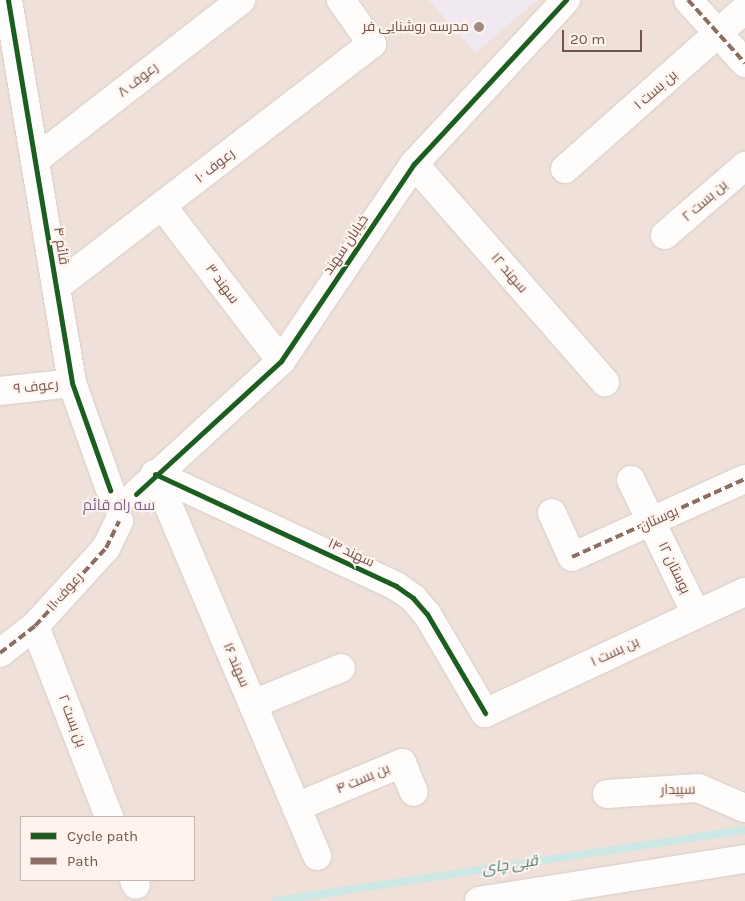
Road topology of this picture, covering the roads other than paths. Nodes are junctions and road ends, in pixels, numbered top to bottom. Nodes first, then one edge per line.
1 (241, 0) edge
2 (341, 0) edge
3 (566, 0) edge
4 (688, 0) edge
5 (11, 2) edge
6 (745, 9) edge
7 (719, 35) junction
8 (745, 64) edge
9 (35, 160) junction
10 (414, 164) junction
11 (745, 166) edge
12 (565, 169) dead end
13 (163, 207) junction
14 (665, 235) dead end
15 (56, 287) junction
16 (281, 361) junction
17 (605, 382) dead end
18 (72, 383) junction
19 (0, 391) edge
20 (155, 474) junction
21 (745, 479) edge
22 (631, 480) dead end
23 (123, 492) junction
24 (552, 513) dead end
25 (652, 522) junction
26 (745, 592) edge
27 (696, 614) junction
28 (35, 626) junction
29 (0, 654) edge
30 (341, 668) dead end
31 (253, 704) junction
32 (485, 713) joint
33 (414, 792) dead end
34 (607, 794) dead end
35 (296, 807) junction
36 (745, 808) edge
37 (109, 816) edge
38 (317, 856) dead end
39 (745, 859) edge
40 (479, 901) edge

1 - 9 street, رعوف ۸
2 - 13 street, رعوف ۱۰
3 - 10 street, خیابان سهند
4 - 7 street
5 - 9 street, قائم ۴
6 - 7 street, بن بست ۱
7 - 8 street
7 - 12 street, بن بست ۱
9 - 15 street, قائم ۴
10 - 16 street, خیابان سهند
10 - 17 street, سهند ۱۲
11 - 14 street, بن بست ۲
13 - 15 street, رعوف ۱۰
13 - 16 street, سهند ۳
15 - 18 street, قائم ۴
16 - 20 street, خیابان سهند
18 - 19 street, رعوف ۹
18 - 23 street, قائم ۴
20 - 23 street, خیابان سهند
20 - 31 street, سهند ۱۶
20 - 32 street, سهند ۱۴
21 - 25 street, بوستان
22 - 25 street, بوستان ۱۲
23 - 28 street, رعوف ۱۱
24 - 25 street, بوستان
25 - 27 street, بوستان ۱۲
26 - 27 street, بن بست ۱
27 - 32 street, بن بست ۱
28 - 29 street, رعوف ۱۱
28 - 37 street, بن بست ۲
30 - 31 street
31 - 35 street, سهند ۱۶
33 - 35 street, بن بست ۴
34 - 36 street, سپیدار
35 - 38 street, سهند ۱۶
39 - 40 street

